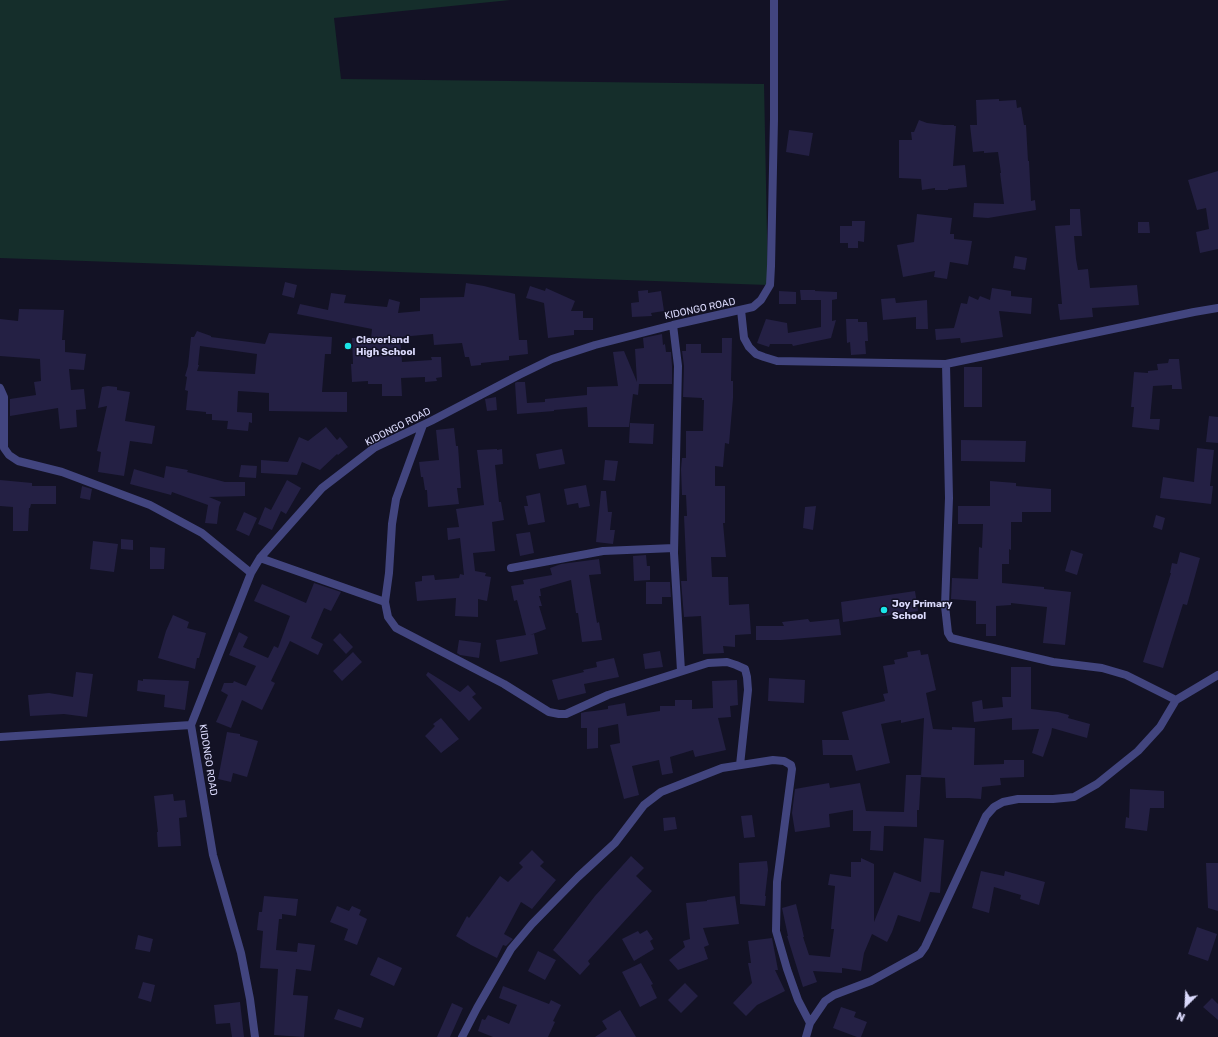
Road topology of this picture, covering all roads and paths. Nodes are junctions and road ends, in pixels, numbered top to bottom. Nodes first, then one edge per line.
1 (774, 0) edge
2 (1218, 308) edge
3 (741, 310) junction
4 (673, 325) junction
5 (946, 364) junction
6 (0, 388) edge
7 (423, 425) junction
8 (674, 548) junction
9 (260, 558) junction
10 (511, 568) dead end
11 (251, 573) junction
12 (385, 602) junction
13 (681, 671) junction
14 (1218, 675) edge
15 (1176, 700) junction
16 (191, 724) junction
17 (0, 737) edge
18 (740, 765) junction
19 (810, 1023) junction
20 (255, 1037) edge
21 (462, 1037) edge
22 (806, 1037) edge

1 - 3 street, KIDONGO ROAD
2 - 5 street
3 - 4 street, KIDONGO ROAD
3 - 5 street
4 - 7 street, KIDONGO ROAD
4 - 8 street
5 - 15 street
6 - 11 street
7 - 9 street, KIDONGO ROAD
7 - 12 street
8 - 10 street
8 - 13 street
9 - 11 street, KIDONGO ROAD
9 - 12 street
11 - 16 street, KIDONGO ROAD
12 - 13 street
13 - 18 street
14 - 15 street
15 - 19 street
16 - 17 street
16 - 20 street, KIDONGO ROAD
18 - 19 street
18 - 21 street
19 - 22 street

